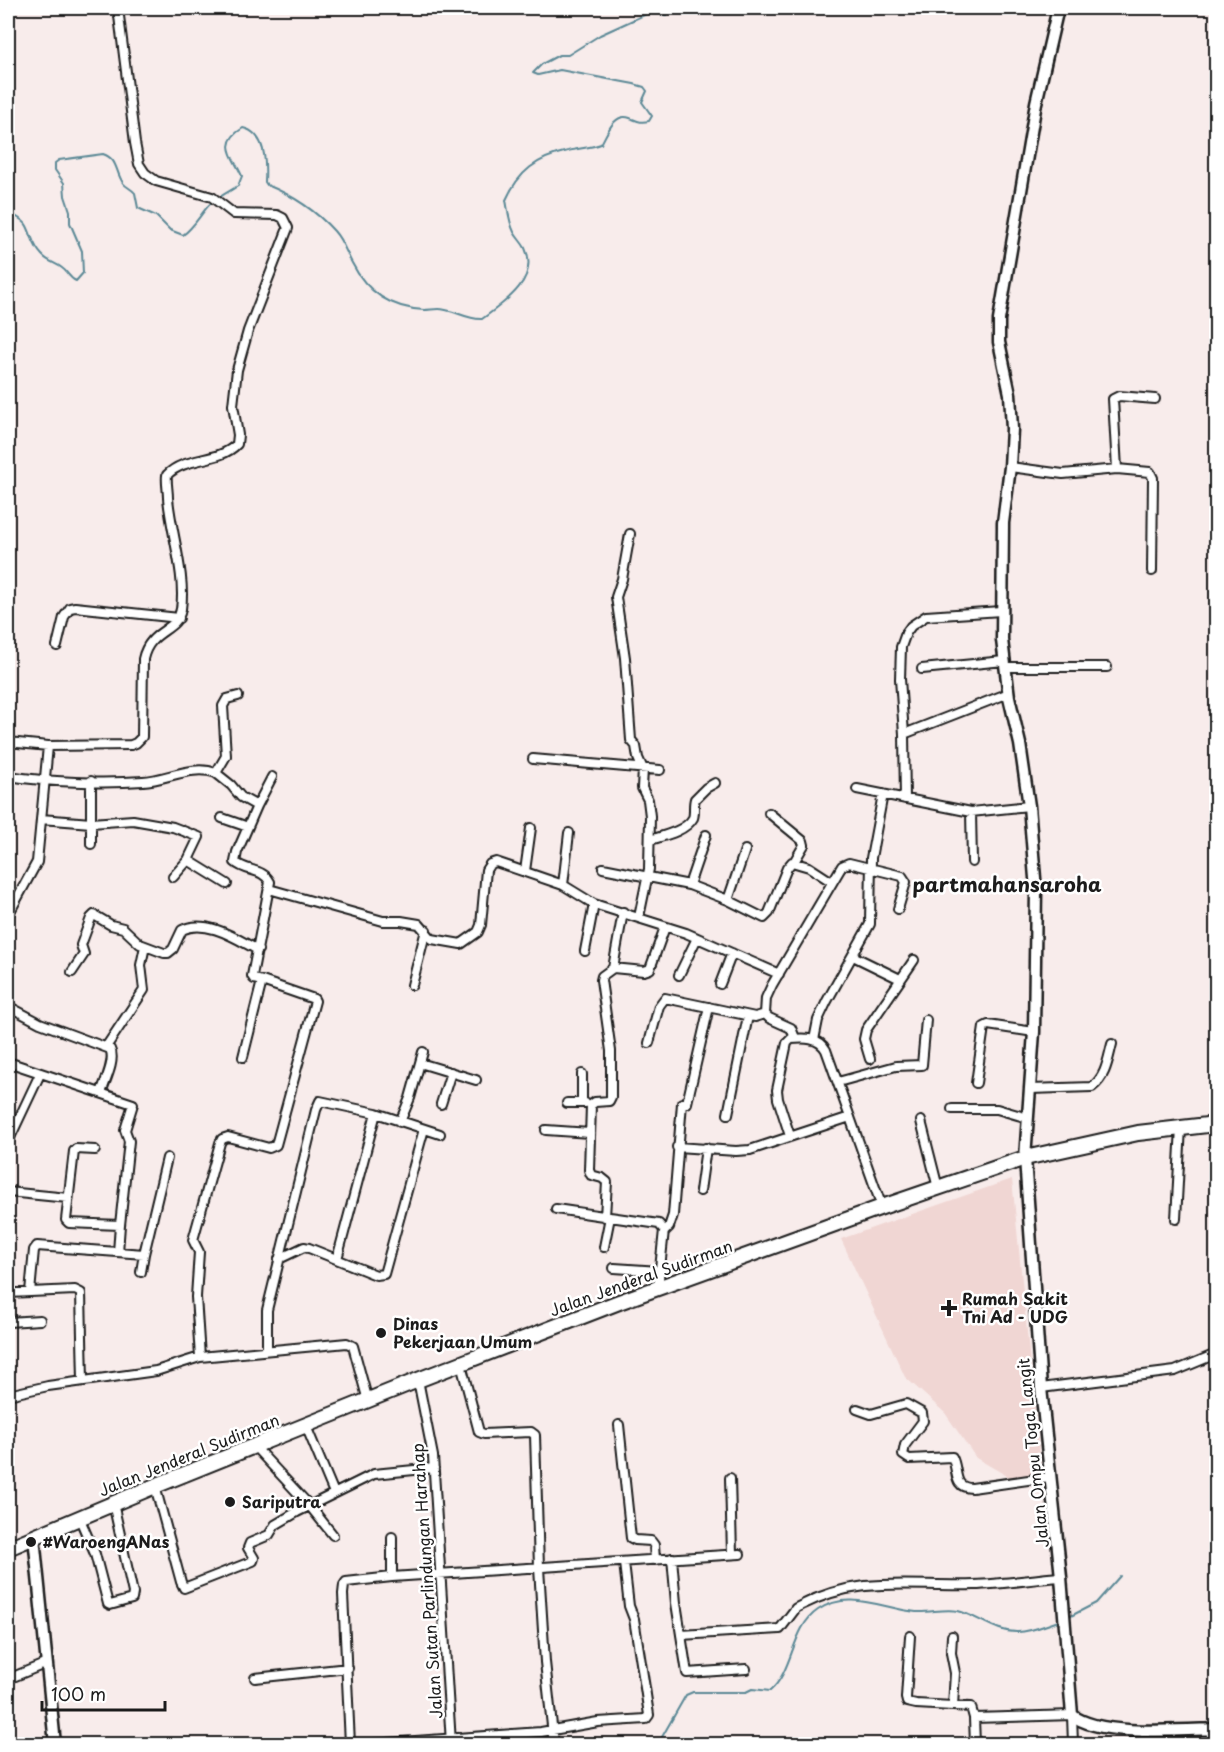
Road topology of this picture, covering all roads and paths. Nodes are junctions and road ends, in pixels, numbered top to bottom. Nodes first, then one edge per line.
1 (118, 8) edge
2 (1058, 8) edge
3 (1155, 399) dead end
4 (1010, 467) junction
5 (1117, 469) junction
6 (630, 534) dead end
7 (1152, 571) dead end
8 (1001, 611) junction
9 (178, 618) junction
10 (57, 646) dead end
11 (1004, 664) junction
12 (1107, 667) dead end
13 (922, 669) dead end
14 (1009, 693) junction
15 (238, 696) dead end
16 (904, 734) junction
17 (8, 742) edge
18 (48, 746) junction
19 (532, 759) dead end
20 (643, 769) junction
21 (660, 770) dead end
22 (216, 773) junction
23 (8, 776) edge
24 (272, 777) dead end
25 (44, 780) junction
26 (91, 781) junction
27 (715, 783) dead end
28 (857, 789) dead end
29 (883, 794) junction
30 (905, 799) junction
31 (257, 806) junction
32 (1029, 806) junction
33 (971, 812) junction
34 (769, 813) dead end
35 (222, 818) dead end
36 (41, 819) junction
37 (91, 823) junction
38 (248, 827) junction
39 (531, 828) dead end
40 (569, 833) dead end
41 (706, 836) dead end
42 (650, 840) junction
43 (91, 844) dead end
44 (746, 850) dead end
45 (188, 860) junction
46 (794, 862) junction
47 (972, 862) dead end
48 (603, 868) dead end
49 (871, 869) junction
50 (525, 871) junction
51 (648, 875) junction
52 (173, 877) dead end
53 (832, 882) junction
54 (227, 884) dead end
55 (563, 885) junction
56 (689, 885) junction
57 (269, 889) junction
58 (728, 900) junction
59 (594, 904) junction
60 (898, 909) dead end
61 (8, 911) edge
62 (622, 912) junction
63 (639, 917) junction
64 (665, 927) junction
65 (426, 930) junction
66 (697, 938) junction
67 (145, 946) junction
68 (258, 950) junction
69 (585, 951) dead end
70 (732, 953) junction
71 (852, 956) junction
72 (914, 960) dead end
73 (613, 968) junction
74 (72, 972) dead end
75 (779, 974) junction
76 (679, 975) dead end
77 (900, 979) junction
78 (262, 981) junction
79 (720, 984) dead end
80 (412, 985) dead end
81 (8, 1006) edge
82 (709, 1007) junction
83 (765, 1014) junction
84 (748, 1016) junction
85 (926, 1020) dead end
86 (1034, 1032) junction
87 (795, 1038) junction
88 (814, 1040) junction
89 (649, 1043) dead end
90 (1112, 1044) dead end
91 (106, 1047) junction
92 (423, 1052) dead end
93 (243, 1057) dead end
94 (870, 1059) dead end
95 (8, 1062) edge
96 (420, 1063) junction
97 (451, 1072) junction
98 (40, 1074) junction
99 (582, 1074) dead end
100 (476, 1080) dead end
101 (837, 1082) junction
102 (976, 1083) dead end
103 (1030, 1089) junction
104 (101, 1093) junction
105 (567, 1103) dead end
106 (582, 1103) junction
107 (592, 1103) junction
108 (441, 1104) dead end
109 (952, 1109) dead end
110 (376, 1113) junction
111 (728, 1114) dead end
112 (850, 1117) junction
113 (1028, 1118) junction
114 (921, 1121) dead end
115 (400, 1122) junction
116 (1216, 1124) edge
117 (1181, 1127) junction
118 (11, 1129) edge
119 (424, 1129) junction
120 (546, 1130) dead end
121 (590, 1133) junction
122 (440, 1134) dead end
123 (790, 1136) junction
124 (8, 1142) edge
125 (677, 1147) junction
126 (706, 1148) junction
127 (95, 1150) dead end
128 (167, 1158) dead end
129 (1025, 1158) junction
130 (938, 1188) junction
131 (700, 1191) dead end
132 (8, 1192) edge
133 (68, 1198) junction
134 (882, 1207) junction
135 (556, 1209) dead end
136 (607, 1217) junction
137 (1176, 1219) dead end
138 (120, 1224) junction
139 (664, 1232) junction
140 (604, 1247) dead end
141 (118, 1252) junction
142 (144, 1254) junction
143 (279, 1258) junction
144 (337, 1259) junction
145 (614, 1268) dead end
146 (660, 1271) junction
147 (141, 1272) dead end
148 (658, 1288) junction
149 (30, 1292) junction
150 (8, 1293) edge
151 (40, 1320) dead end
152 (8, 1322) edge
153 (267, 1350) junction
154 (1216, 1354) edge
155 (200, 1357) junction
156 (461, 1364) junction
157 (418, 1380) junction
158 (82, 1381) junction
159 (1041, 1388) junction
160 (8, 1395) edge
161 (368, 1401) junction
162 (857, 1408) dead end
163 (619, 1425) dead end
164 (306, 1426) junction
165 (255, 1447) junction
166 (434, 1468) junction
167 (730, 1478) dead end
168 (1049, 1478) junction
169 (155, 1485) junction
170 (333, 1492) junction
171 (113, 1503) junction
172 (309, 1505) junction
173 (80, 1517) junction
174 (333, 1535) dead end
175 (34, 1537) junction
176 (392, 1537) dead end
177 (8, 1548) edge
178 (672, 1558) junction
179 (655, 1560) junction
180 (624, 1563) junction
181 (539, 1568) junction
182 (441, 1574) junction
183 (1061, 1576) junction
184 (392, 1577) junction
185 (681, 1635) junction
186 (910, 1636) dead end
187 (952, 1636) dead end
188 (47, 1663) junction
189 (348, 1668) junction
190 (746, 1669) dead end
191 (255, 1678) dead end
192 (8, 1679) edge
193 (953, 1706) junction
194 (1072, 1715) junction
195 (974, 1718) junction
196 (1214, 1729) edge
197 (553, 1730) junction
198 (451, 1742) edge
199 (55, 1744) edge
200 (350, 1744) edge
201 (373, 1744) edge
202 (402, 1744) edge
203 (554, 1744) edge
204 (975, 1744) edge
205 (1073, 1744) edge
206 (1211, 1744) edge

1 - 9 street
2 - 4 main road, Jalan Ompu Toga Langit
3 - 5 street
4 - 5 street
4 - 8 main road, Jalan Ompu Toga Langit
5 - 7 street
6 - 20 street
8 - 11 main road, Jalan Ompu Toga Langit
8 - 16 street
9 - 10 street
9 - 18 street
11 - 12 street
11 - 13 street
11 - 14 main road, Jalan Ompu Toga Langit
14 - 16 street
14 - 32 main road, Jalan Ompu Toga Langit
15 - 22 street
16 - 30 street
17 - 18 street
18 - 25 street
19 - 20 street
20 - 21 street
20 - 42 street
22 - 26 street
22 - 31 street
23 - 25 street
24 - 31 street
25 - 26 street
25 - 36 street
26 - 37 street
27 - 42 street
28 - 29 street
29 - 30 street
29 - 49 street
30 - 33 street
31 - 38 street
32 - 33 street
32 - 86 main road, Jalan Ompu Toga Langit
33 - 47 street
34 - 46 street
35 - 38 street
36 - 37 street
36 - 61 street
37 - 43 street
37 - 45 street
38 - 57 street
39 - 50 street
40 - 55 street
41 - 56 street
42 - 51 street
44 - 58 street
45 - 52 street
45 - 54 street
46 - 53 street
46 - 58 street
48 - 51 street
49 - 53 street
49 - 60 street
49 - 71 street
50 - 55 street
50 - 65 street
51 - 56 street
51 - 63 street
53 - 75 street
55 - 59 street
56 - 58 street
57 - 65 street
57 - 68 street
59 - 62 street
59 - 69 street
62 - 63 street
62 - 73 street
63 - 64 street
64 - 66 street
64 - 73 street
65 - 80 street
66 - 70 street
66 - 76 street
67 - 68 street
67 - 74 street
67 - 91 street
68 - 78 street
70 - 75 street
70 - 79 street
71 - 77 street
71 - 88 street
72 - 77 street
73 - 107 street
75 - 83 street
77 - 94 street
78 - 93 street
78 - 155 street
81 - 91 street
82 - 84 street
82 - 89 street
82 - 125 street
83 - 84 street
83 - 87 street
84 - 111 street
85 - 101 street
86 - 102 street
86 - 103 main road, Jalan Ompu Toga Langit
87 - 88 street
87 - 123 street
88 - 101 street
90 - 103 street
91 - 104 street
92 - 96 street
95 - 98 street
96 - 97 street
96 - 115 street
97 - 100 street
97 - 108 street
98 - 104 street
98 - 118 street
99 - 106 street
101 - 112 street
103 - 113 main road, Jalan Ompu Toga Langit
104 - 138 street
105 - 106 street
106 - 107 street
107 - 121 street
109 - 113 street
110 - 115 street
110 - 143 street
110 - 144 street
112 - 123 street
112 - 134 street
113 - 129 main road, Jalan Ompu Toga Langit
114 - 130 street
115 - 119 street
116 - 117 highway, Jalan Jenderal Sudirman
117 - 129 highway, Jalan Jenderal Sudirman
117 - 137 street
118 - 124 street
119 - 122 street
119 - 144 street
120 - 121 street
121 - 136 street
123 - 126 street
125 - 126 street
125 - 139 street
126 - 131 street
127 - 133 street
128 - 142 street
129 - 130 highway, Jalan Jenderal Sudirman
129 - 159 main road, Jalan Ompu Toga Langit
130 - 134 highway, Jalan Jenderal Sudirman
132 - 133 street
133 - 138 street
134 - 148 highway, Jalan Jenderal Sudirman
135 - 136 street
136 - 139 street
136 - 140 street
138 - 141 street
139 - 146 street
141 - 142 street
141 - 149 street
142 - 147 street
143 - 144 street
143 - 153 street
145 - 146 street
146 - 148 street
148 - 156 highway, Jalan Jenderal Sudirman
149 - 150 street
149 - 158 street
151 - 152 street
153 - 155 street
153 - 161 street
154 - 159 street
155 - 158 street
156 - 157 highway, Jalan Jenderal Sudirman
156 - 181 street
157 - 161 highway, Jalan Jenderal Sudirman
157 - 166 street, Jalan Sutan Parlindungan Harahap
158 - 160 street
159 - 168 main road, Jalan Ompu Toga Langit
161 - 164 highway, Jalan Jenderal Sudirman
162 - 168 street
163 - 179 street
164 - 165 highway, Jalan Jenderal Sudirman
164 - 170 street
165 - 169 highway, Jalan Jenderal Sudirman
165 - 172 street
166 - 170 street
166 - 182 street, Jalan Sutan Parlindungan Harahap
167 - 178 street
168 - 183 main road, Jalan Ompu Toga Langit
169 - 171 highway, Jalan Jenderal Sudirman
169 - 172 street
170 - 172 street
171 - 173 highway, Jalan Jenderal Sudirman
171 - 173 street
172 - 174 street
173 - 175 highway, Jalan Jenderal Sudirman
175 - 177 highway, Jalan Jenderal Sudirman
175 - 188 main road
176 - 184 street
178 - 179 street
178 - 185 street
179 - 180 street
180 - 181 street
180 - 197 street
181 - 182 street
181 - 197 street
182 - 184 street
182 - 198 street, Jalan Sutan Parlindungan Harahap
183 - 185 street
183 - 194 main road, Jalan Ompu Toga Langit
184 - 189 street
185 - 190 street
186 - 193 street
187 - 193 street
188 - 192 street
188 - 199 main road
189 - 191 street
189 - 200 street
193 - 195 street
194 - 195 street
194 - 196 main road
194 - 205 street, Jalan Ompu Toga Langit
195 - 204 street
196 - 206 street
197 - 198 street
197 - 203 street
198 - 202 street
201 - 202 street

